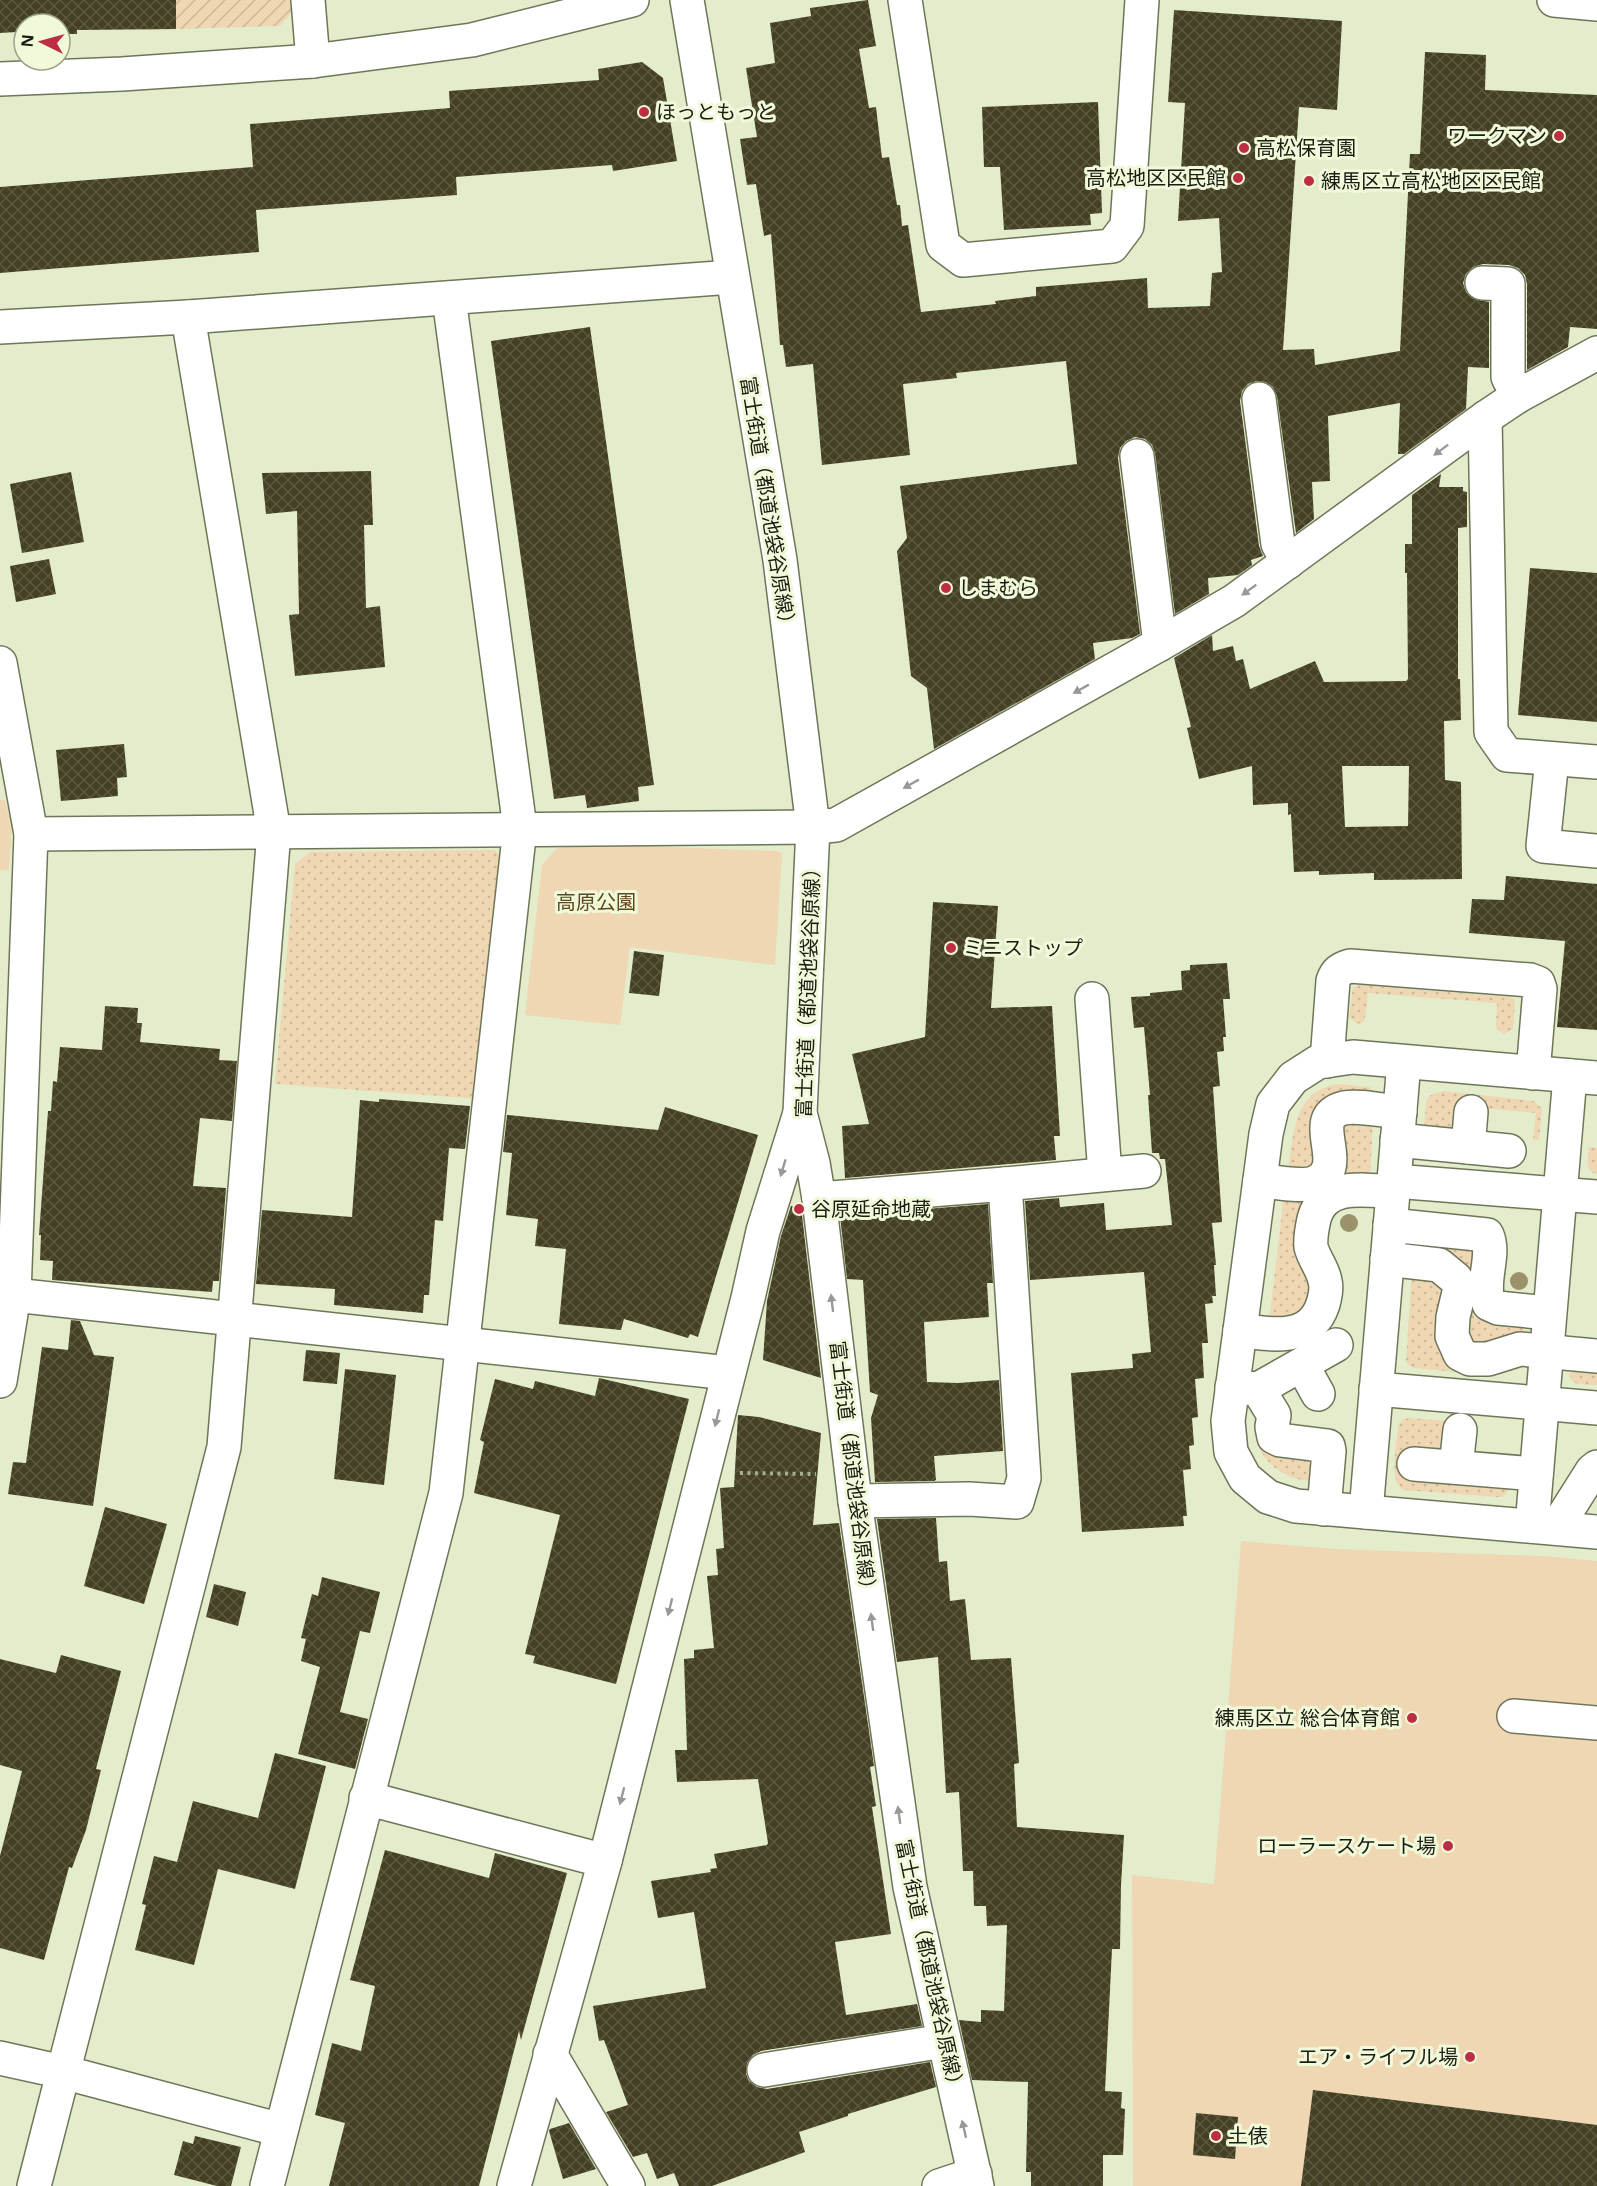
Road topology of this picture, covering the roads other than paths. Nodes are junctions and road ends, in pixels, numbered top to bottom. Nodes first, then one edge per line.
1 (308, 0) edge
2 (632, 0) edge
3 (687, 0) edge
4 (905, 0) edge
5 (1142, 0) edge
6 (1554, 0) edge
7 (1597, 4) edge
8 (313, 61) junction
9 (0, 79) edge
10 (732, 277) junction
11 (1482, 283) dead end
12 (449, 298) junction
13 (188, 317) junction
14 (0, 327) edge
15 (1597, 353) edge
16 (1518, 396) junction
17 (1259, 399) dead end
18 (1485, 418) junction
19 (1137, 456) dead end
20 (1288, 562) junction
21 (1160, 644) junction
22 (1, 678) edge
23 (1552, 759) junction
24 (1597, 762) edge
25 (813, 827) junction
26 (520, 828) junction
27 (274, 832) junction
28 (31, 834) junction
29 (1597, 851) edge
30 (1092, 999) dead end
31 (1327, 1061) junction
32 (1404, 1062) junction
33 (1533, 1073) junction
34 (1584, 1077) edge
35 (1471, 1112) dead end
36 (800, 1113) junction
37 (1399, 1126) junction
38 (1468, 1147) junction
39 (1509, 1151) dead end
40 (1144, 1171) dead end
41 (1105, 1174) junction
42 (1260, 1180) junction
43 (1005, 1184) junction
44 (1393, 1187) junction
45 (1560, 1195) junction
46 (1597, 1197) edge
47 (819, 1198) junction
48 (1390, 1225) junction
49 (1387, 1259) junction
50 (7, 1292) edge
51 (1550, 1313) junction
52 (236, 1320) junction
53 (1240, 1330) junction
54 (463, 1345) junction
55 (1336, 1345) dead end
56 (1546, 1351) junction
57 (1597, 1356) edge
58 (1302, 1365) junction
59 (728, 1373) junction
60 (0, 1381) edge
61 (1245, 1388) junction
62 (1376, 1389) junction
63 (1318, 1394) dead end
64 (1542, 1403) junction
65 (1597, 1408) edge
66 (1460, 1430) dead end
67 (1414, 1464) dead end
68 (1456, 1467) junction
69 (1597, 1467) edge
70 (1536, 1474) junction
71 (854, 1488) junction
72 (1324, 1509) junction
73 (1366, 1512) junction
74 (1544, 1527) junction
75 (1597, 1532) edge
76 (1514, 1716) dead end
77 (1597, 1723) edge
78 (366, 1798) junction
79 (606, 1861) junction
80 (944, 2040) junction
81 (550, 2054) junction
82 (0, 2058) edge
83 (764, 2070) dead end
84 (63, 2072) junction
85 (282, 2130) junction
86 (976, 2180) edge
87 (34, 2186) edge
88 (267, 2186) edge
89 (513, 2186) edge
90 (628, 2186) edge
91 (939, 2186) edge

1 - 8 street
2 - 8 street
3 - 10 street, 富士街道（都道池袋谷原線）
4 - 5 street
6 - 7 street
8 - 9 street
10 - 12 street
10 - 25 street, 富士街道（都道池袋谷原線）
11 - 16 street
12 - 13 street
12 - 26 street
13 - 14 street
13 - 27 street
15 - 16 street
16 - 18 street
17 - 20 street
18 -> 20 street
18 - 23 street
19 - 21 street
20 -> 21 street
21 -> 25 street
22 - 28 street
23 - 24 street
23 - 29 street
25 - 26 street
25 - 36 street, 富士街道（都道池袋谷原線）
26 - 27 street
26 - 54 street
27 - 28 street
27 - 52 street
28 - 50 street
30 - 41 street
31 - 32 street
31 - 33 street
31 - 42 street
32 - 33 street
32 - 37 street
33 - 34 street
34 - 45 street
35 - 38 street
36 - 47 street, 富士街道（都道池袋谷原線）
36 -> 59 street
37 - 38 street
37 - 42 street
37 - 44 street
38 - 39 street
40 - 41 street
41 - 43 street
42 - 53 street
43 - 47 street
43 - 71 street
44 - 45 street
44 - 48 street
44 - 53 street
45 - 46 street
45 - 51 street
71 -> 47 street, 富士街道（都道池袋谷原線）
48 - 49 street
48 - 51 street
49 - 56 street
49 - 62 street
50 - 52 street
50 - 60 street
51 - 56 street
52 - 54 street
52 - 84 street
53 - 61 street
54 - 59 street
54 - 78 street
55 - 58 street
56 - 57 street
56 - 64 street
58 - 61 street
58 - 63 street
59 -> 79 street
61 - 72 street
61 - 72 street
62 - 64 street
62 - 73 street
64 - 65 street
64 - 70 street
66 - 68 street
67 - 68 street
68 - 70 street
69 - 74 street
70 - 74 street
80 -> 71 street, 富士街道（都道池袋谷原線）
72 - 73 street
73 - 74 street
74 - 75 street
76 - 77 street
78 - 79 street
78 - 85 street
79 - 81 street
80 - 83 street
86 -> 80 street, 富士街道（都道池袋谷原線）
81 - 89 street
81 - 90 street
82 - 84 street
84 - 85 street
84 - 87 street
85 - 88 street
86 - 91 street

